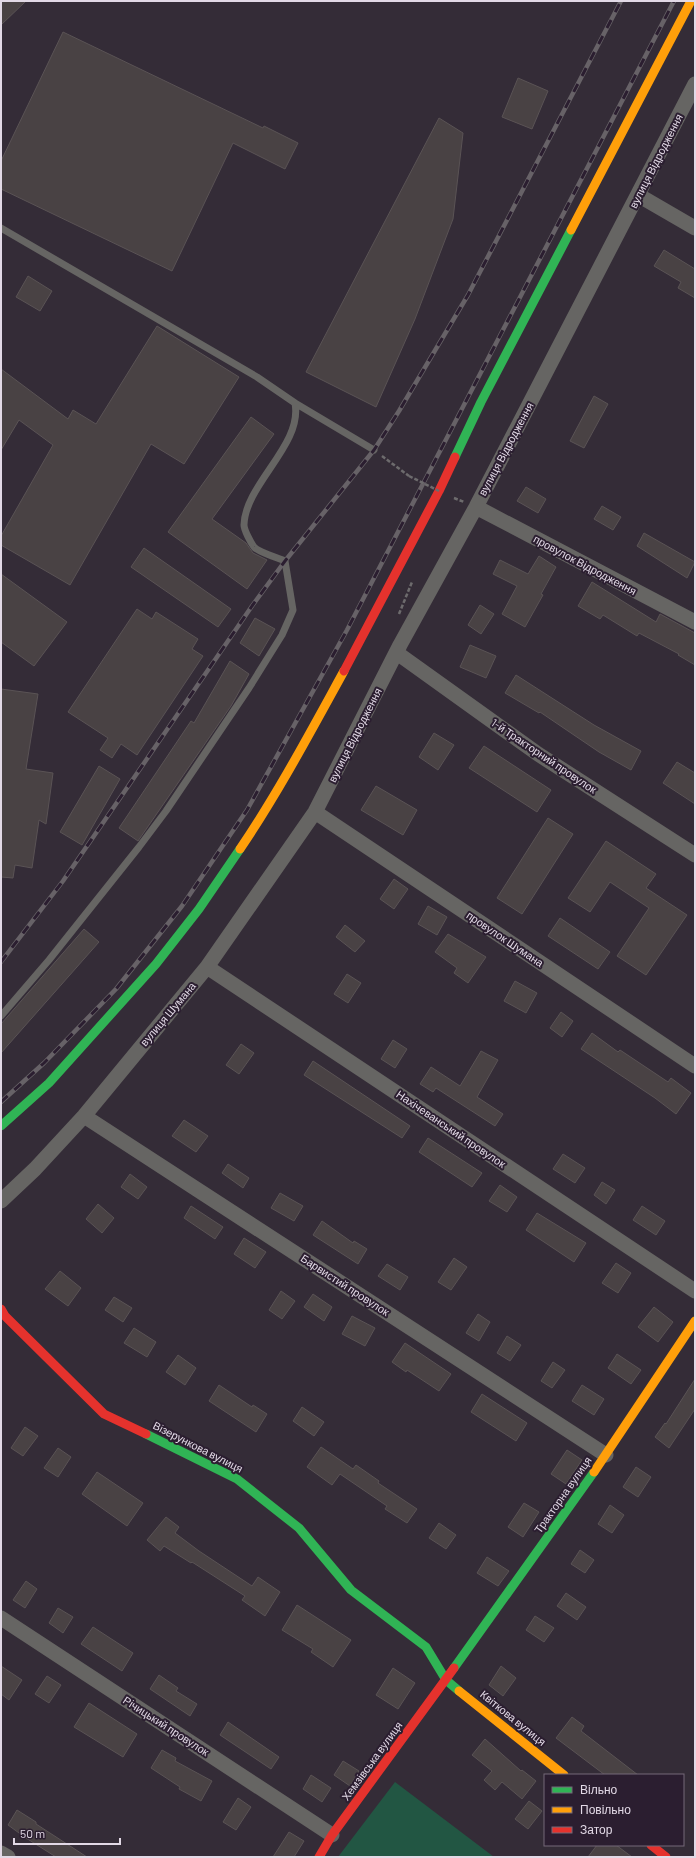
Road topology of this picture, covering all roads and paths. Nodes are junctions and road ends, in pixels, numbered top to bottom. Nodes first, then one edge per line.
1 (691, 1) edge
2 (695, 84) edge
3 (638, 195) junction
4 (1, 228) edge
5 (695, 228) edge
6 (295, 403) junction
7 (374, 450) joint
8 (439, 492) junction
9 (476, 507) junction
10 (695, 622) edge
11 (396, 653) junction
12 (315, 812) junction
13 (695, 855) edge
14 (207, 966) junction
15 (1, 1016) edge
16 (695, 1066) edge
17 (84, 1116) junction
18 (1, 1126) edge
19 (1, 1201) edge
20 (695, 1291) edge
21 (1, 1309) edge
22 (695, 1321) edge
23 (606, 1455) junction
24 (1, 1618) edge
25 (446, 1680) junction
26 (563, 1774) edge
27 (332, 1835) junction
28 (652, 1846) edge
29 (1, 1853) edge
30 (8, 1857) edge
31 (319, 1857) edge
32 (666, 1857) edge

1 - 8 street
2 - 3 street, вулиця Відродження
3 - 5 street
3 - 9 street, вулиця Відродження
4 - 6 lane
6 - 7 lane
6 - 15 lane
7 - 8 path, bridge
8 - 9 path
8 - 18 street
9 - 10 street, провулок Відродження
9 - 11 street, вулиця Відродження
11 - 12 street, вулиця Відродження
11 - 13 street, 1-й Тракторний провулок
12 - 14 street, вулиця Шумана
12 - 16 street, провулок Шумана
14 - 17 street, вулиця Шумана
14 - 20 street, Нахічеванський провулок
17 - 19 street, вулиця Шумана
17 - 23 street, Барвистий провулок
21 - 25 street, Візерункова вулиця
22 - 23 street, Тракторна вулиця
23 - 25 street, Тракторна вулиця
24 - 27 street, Річицький провулок
25 - 26 street, Квіткова вулиця
25 - 27 street, Хемзівська вулиця
27 - 31 street, Хемзівська вулиця
28 - 32 street
29 - 30 street

